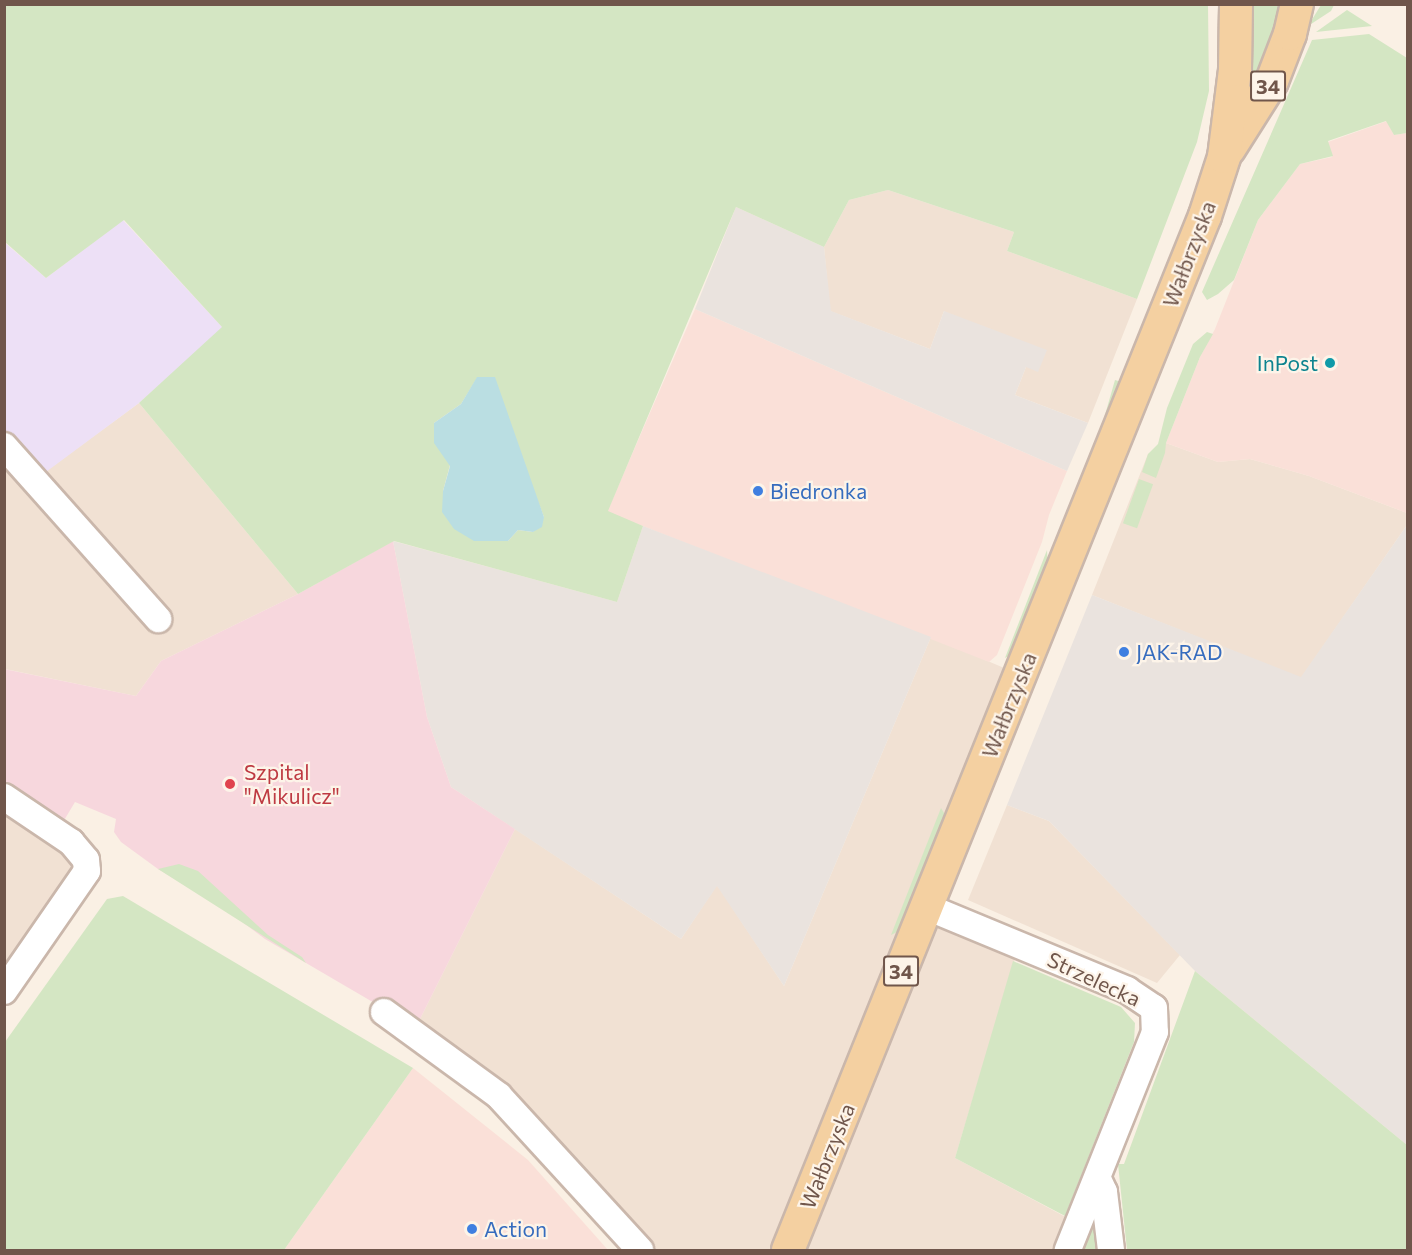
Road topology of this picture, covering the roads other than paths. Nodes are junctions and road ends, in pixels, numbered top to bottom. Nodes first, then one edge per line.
1 (1237, 5) edge
2 (1298, 6) edge
3 (1224, 157) junction
4 (4, 446) edge
5 (158, 619) dead end
6 (4, 797) edge
7 (927, 907) junction
8 (4, 991) edge
9 (384, 1012) dead end
10 (1098, 1179) junction
11 (640, 1251) edge
12 (788, 1251) edge
13 (1068, 1251) edge
14 (1111, 1251) edge

1 - 3 main road, Wałbrzyska / 34
2 - 3 main road, Wałbrzyska / 34
3 - 7 main road, Wałbrzyska / 34
4 - 5 street
6 - 8 street
7 - 10 street, Strzelecka
7 - 12 main road, Wałbrzyska / 34
9 - 11 street
10 - 13 street, Strzelecka
10 - 14 street

